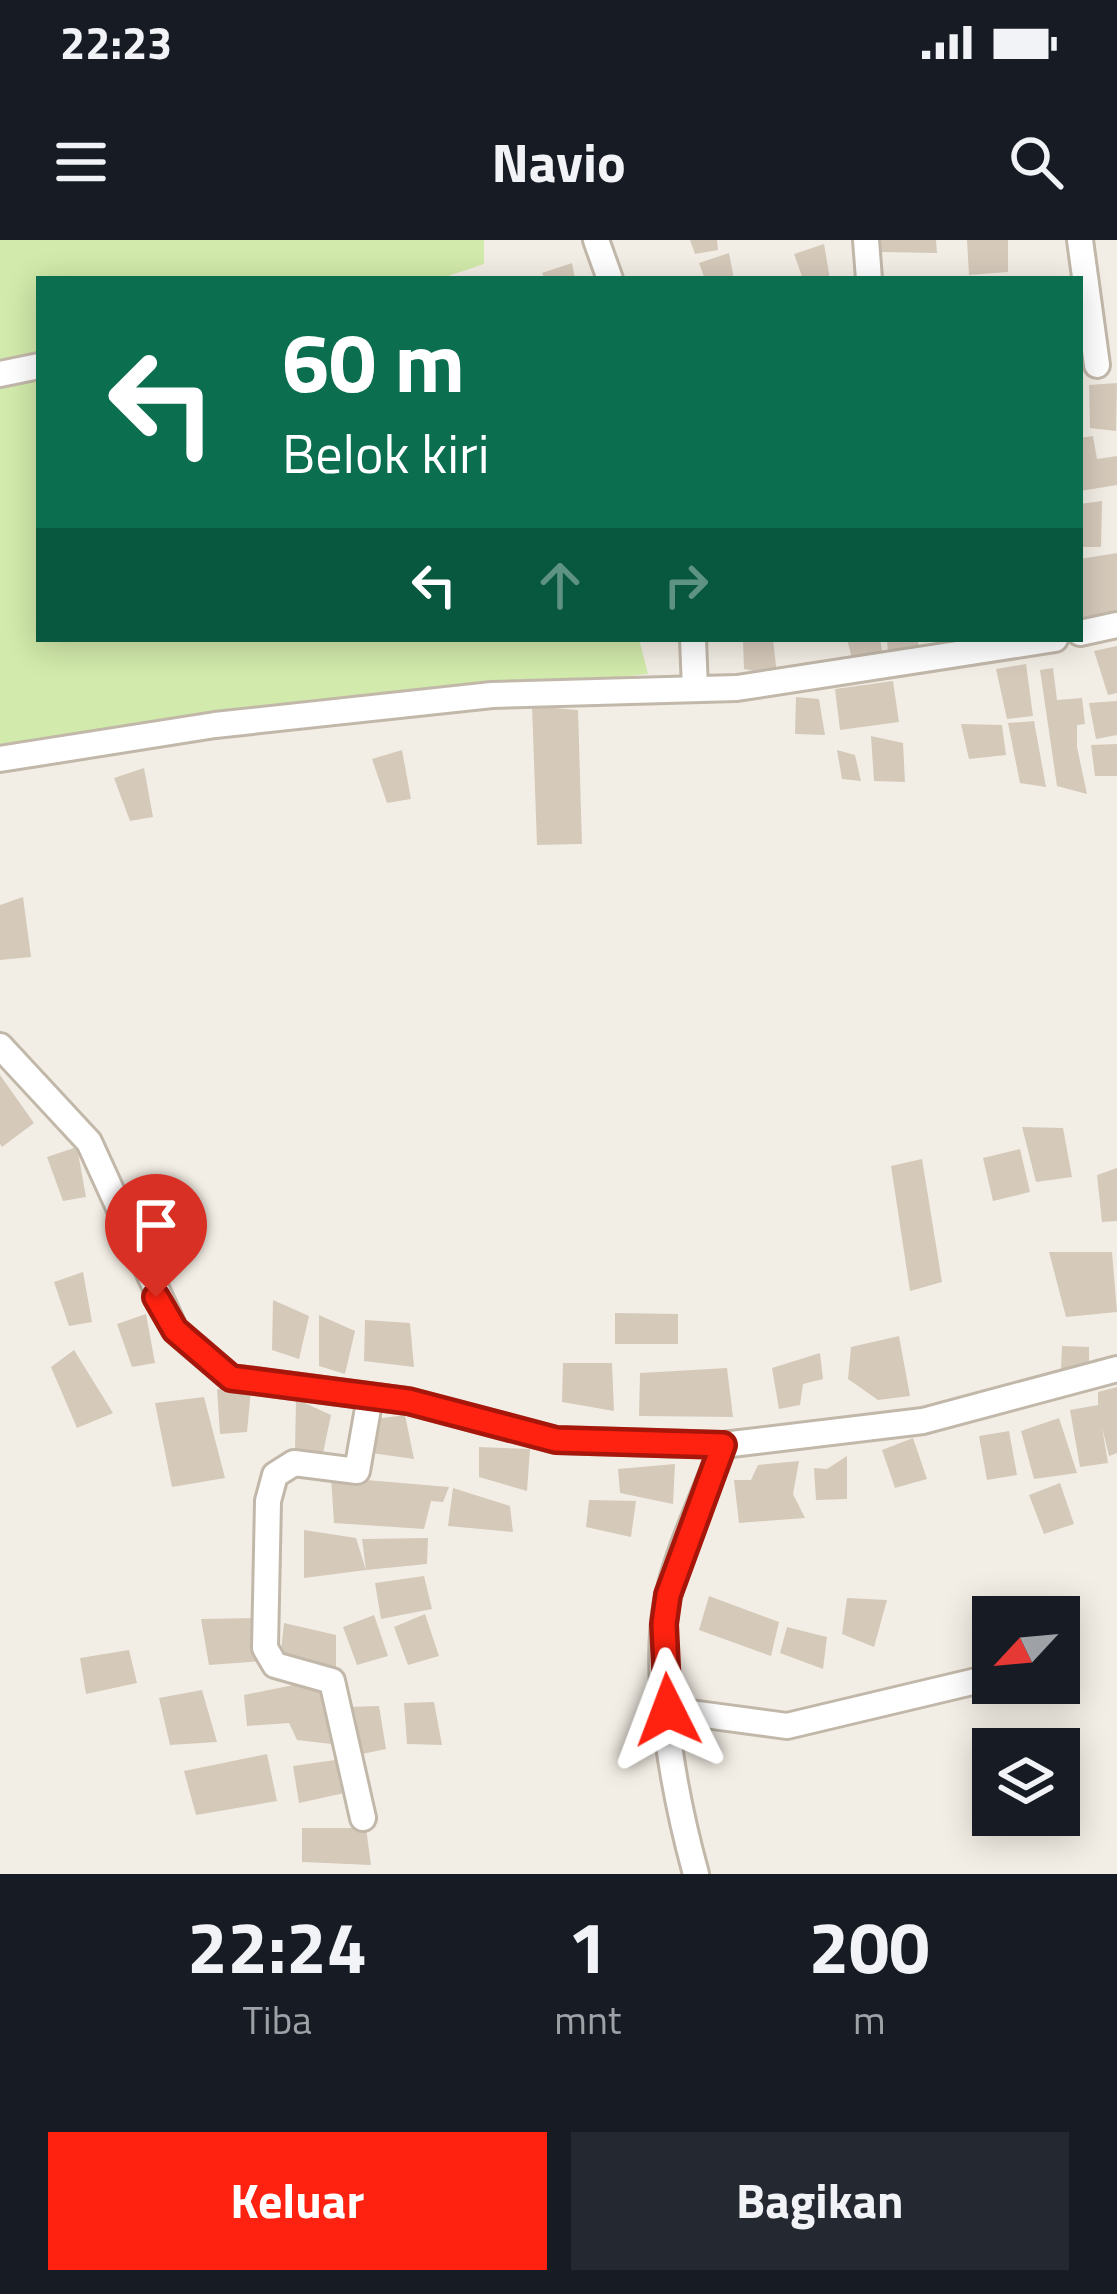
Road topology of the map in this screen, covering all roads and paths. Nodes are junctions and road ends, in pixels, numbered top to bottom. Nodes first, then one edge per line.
1 (596, 240) edge
2 (866, 240) edge
3 (1080, 240) edge
4 (609, 276) edge
5 (869, 276) edge
6 (1097, 365) dead end
7 (36, 367) edge
8 (0, 374) edge
9 (1117, 625) edge
10 (1083, 632) edge
11 (693, 642) edge
12 (1037, 642) edge
13 (695, 689) junction
14 (0, 759) edge
15 (0, 1046) edge
16 (1117, 1369) edge
17 (370, 1397) junction
18 (723, 1445) junction
19 (972, 1682) edge
20 (668, 1710) junction
21 (363, 1818) dead end
22 (696, 1874) edge

1 - 4 street
2 - 5 street
3 - 6 street
7 - 8 street
9 - 10 street
11 - 13 street
12 - 13 street
13 - 14 street
15 - 17 street
16 - 18 street
17 - 18 street
17 - 21 street
18 - 20 street
19 - 20 street
20 - 22 street

